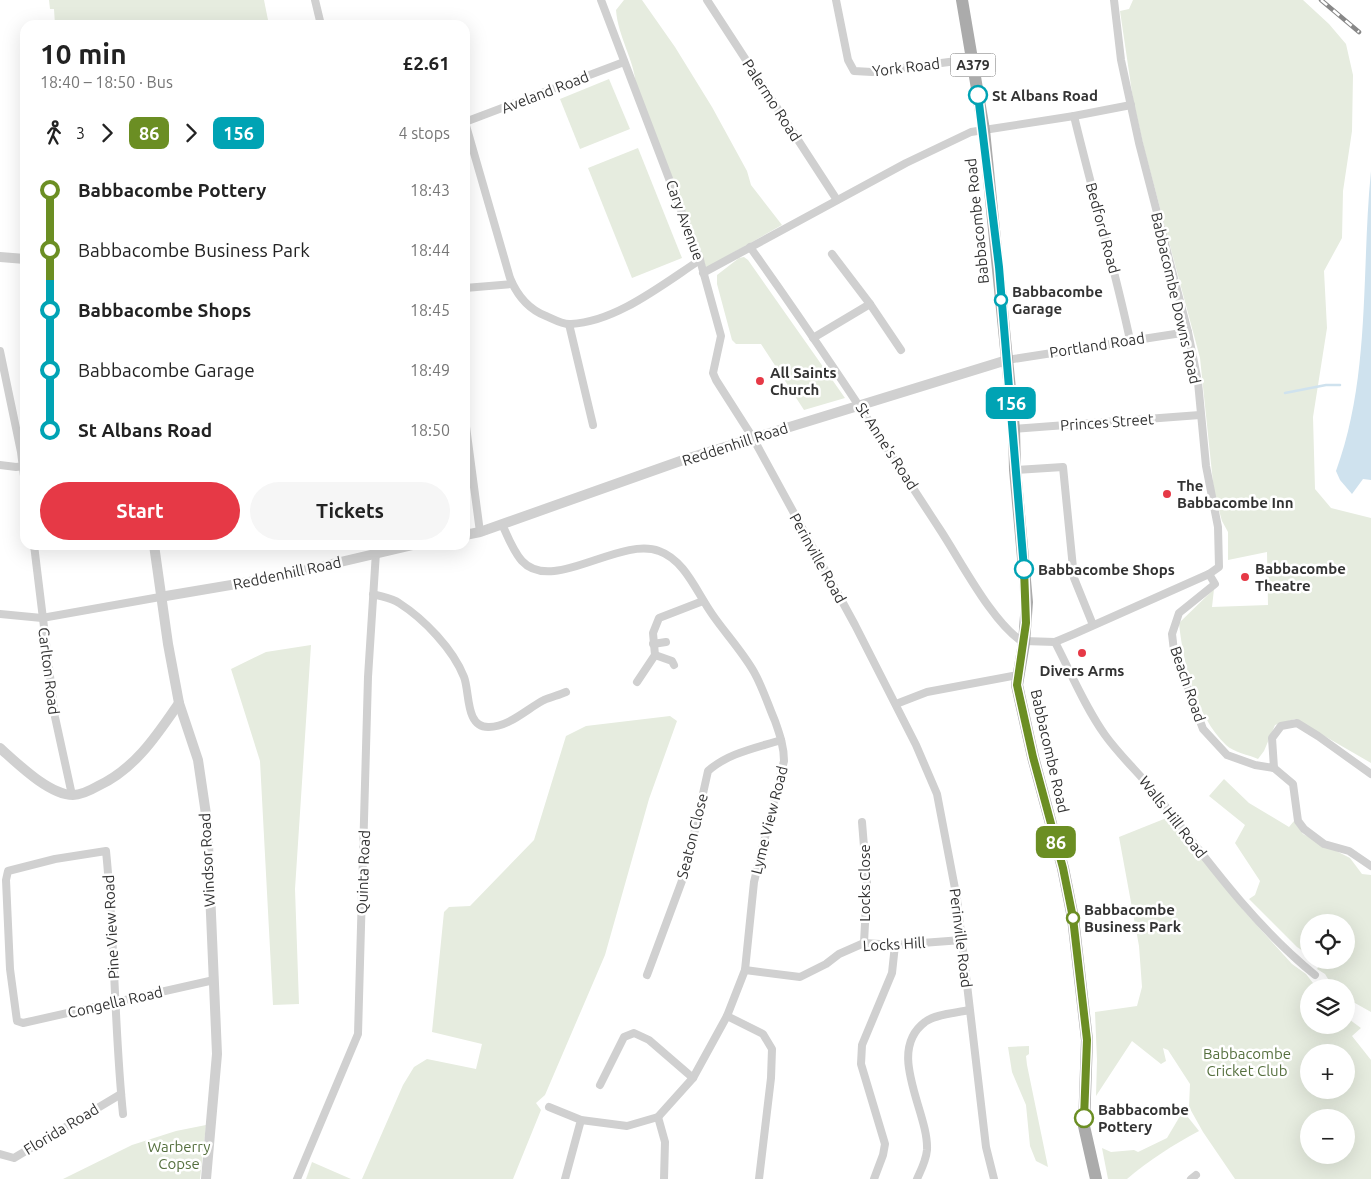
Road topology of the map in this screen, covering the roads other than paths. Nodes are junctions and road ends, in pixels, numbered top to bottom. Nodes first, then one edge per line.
1 (316, 0) edge
2 (707, 0) edge
3 (836, 0) edge
4 (962, 0) edge
5 (1114, 0) edge
6 (605, 2) edge
7 (320, 20) edge
8 (972, 59) junction
9 (624, 62) junction
10 (1131, 104) junction
11 (1074, 116) junction
12 (470, 120) edge
13 (984, 130) junction
14 (470, 139) edge
15 (836, 200) junction
16 (750, 247) junction
17 (832, 254) dead end
18 (0, 257) edge
19 (20, 259) edge
20 (700, 260) junction
21 (703, 273) junction
22 (512, 284) junction
23 (470, 288) edge
24 (870, 304) junction
25 (570, 324) junction
26 (1188, 332) junction
27 (813, 338) junction
28 (1130, 340) junction
29 (901, 350) dead end
30 (0, 351) edge
31 (1007, 360) junction
32 (860, 404) junction
33 (1200, 415) junction
34 (593, 425) dead end
35 (1014, 429) junction
36 (754, 438) junction
37 (20, 447) edge
38 (470, 457) edge
39 (0, 465) edge
40 (20, 467) edge
41 (1015, 470) junction
42 (502, 524) junction
43 (480, 532) junction
44 (470, 534) edge
45 (35, 550) edge
46 (155, 550) edge
47 (381, 550) edge
48 (376, 552) junction
49 (1209, 574) junction
50 (374, 594) junction
51 (160, 597) junction
52 (704, 601) junction
53 (0, 614) edge
54 (42, 618) junction
55 (1093, 626) junction
56 (666, 642) dead end
57 (1024, 642) junction
58 (1055, 642) junction
59 (653, 644) junction
60 (655, 656) junction
61 (674, 665) dead end
62 (1018, 675) junction
63 (637, 682) dead end
64 (566, 692) dead end
65 (179, 703) junction
66 (896, 704) junction
67 (781, 740) junction
68 (0, 748) edge
69 (1274, 768) junction
70 (1371, 774) edge
71 (72, 795) junction
72 (862, 822) dead end
73 (1371, 866) edge
74 (962, 940) junction
75 (864, 943) junction
76 (895, 945) junction
77 (745, 970) junction
78 (1315, 974) dead end
79 (647, 975) dead end
80 (214, 980) junction
81 (116, 1003) junction
82 (969, 1010) junction
83 (727, 1016) junction
84 (18, 1021) joint
85 (693, 1078) junction
86 (600, 1085) dead end
87 (121, 1094) junction
88 (549, 1107) dead end
89 (123, 1114) dead end
90 (658, 1117) junction
91 (581, 1120) junction
92 (0, 1154) edge
93 (206, 1179) edge
94 (297, 1179) edge
95 (566, 1179) edge
96 (664, 1179) edge
97 (759, 1179) edge
98 (874, 1179) edge
99 (917, 1179) edge
100 (994, 1179) edge
101 (1096, 1179) edge

1 - 7 street
2 - 15 street, Palermo Road
3 - 8 street, York Road
4 - 8 main road, Babbacombe Road / A379
5 - 10 street, Babbacombe Downs Road
6 - 9 street, Cary Avenue
8 - 13 main road, Babbacombe Road / A379
9 - 12 street, Aveland Road
9 - 20 street, Cary Avenue
10 - 11 street
10 - 26 street, Babbacombe Downs Road
11 - 13 street
11 - 28 street, Bedford Road
13 - 15 street
13 - 31 main road, Babbacombe Road / A379
14 - 22 street
15 - 16 street
16 - 21 street
16 - 27 street, St Anne's Road
17 - 24 street
18 - 19 street
20 - 21 street, Cary Avenue
20 - 25 street
21 - 36 street, Cary Avenue
22 - 23 street
22 - 25 street
24 - 27 street
24 - 29 street
25 - 34 street
26 - 28 street, Portland Road
26 - 33 street, Babbacombe Downs Road
27 - 32 street, St Anne's Road
28 - 31 street, Portland Road
30 - 37 street
31 - 32 street, Reddenhill Road
31 - 35 main road, Babbacombe Road / A379
32 - 36 street, Reddenhill Road
32 - 57 street, St Anne's Road
33 - 35 street, Princes Street
33 - 49 street, Babbacombe Downs Road
35 - 41 main road, Babbacombe Road / A379
36 - 42 street, Reddenhill Road
36 - 66 street, Perinville Road
38 - 43 street
39 - 40 street
41 - 55 street
41 - 57 main road, Babbacombe Road / A379
42 - 43 street, Reddenhill Road
42 - 52 street, Lyme View Road
43 - 44 street, Reddenhill Road
45 - 54 street, Carlton Road
46 - 51 street, Windsor Road
47 - 48 street, Reddenhill Road
48 - 50 street, Quinta Road
48 - 51 street, Reddenhill Road
49 - 55 street
49 - 69 street, Beach Road
50 - 64 street
50 - 94 street, Quinta Road
51 - 54 street
51 - 65 street, Windsor Road
52 - 59 street
52 - 67 street, Lyme View Road
53 - 54 street
54 - 71 street, Carlton Road
55 - 58 street
56 - 59 street
57 - 58 street
57 - 62 main road, Babbacombe Road / A379
58 - 78 street, Walls Hill Road
59 - 60 street
60 - 61 street
60 - 63 street
62 - 66 street
62 - 101 main road, Babbacombe Road / A379
65 - 71 street
65 - 80 street, Windsor Road
66 - 74 street, Perinville Road
67 - 77 street, Lyme View Road
67 - 79 street, Seaton Close
68 - 71 street
69 - 70 street
69 - 73 street, Beach Road
72 - 75 street, Locks Close
74 - 76 street, Locks Hill
74 - 82 street, Perinville Road
75 - 76 street, Locks Hill
75 - 77 street, Locks Hill
76 - 98 street
77 - 83 street, Lyme View Road
80 - 81 street, Congella Road
80 - 93 street, Windsor Road
81 - 84 street, Congella Road
81 - 84 street, Pine View Road
81 - 87 street, Pine View Road
82 - 99 street
82 - 100 street, Perinville Road
83 - 85 street, Lyme View Road
83 - 97 street
85 - 86 street
85 - 90 street, Lyme View Road
87 - 89 street, Pine View Road
87 - 92 street, Florida Road
88 - 91 street
90 - 91 street
90 - 96 street
91 - 95 street

